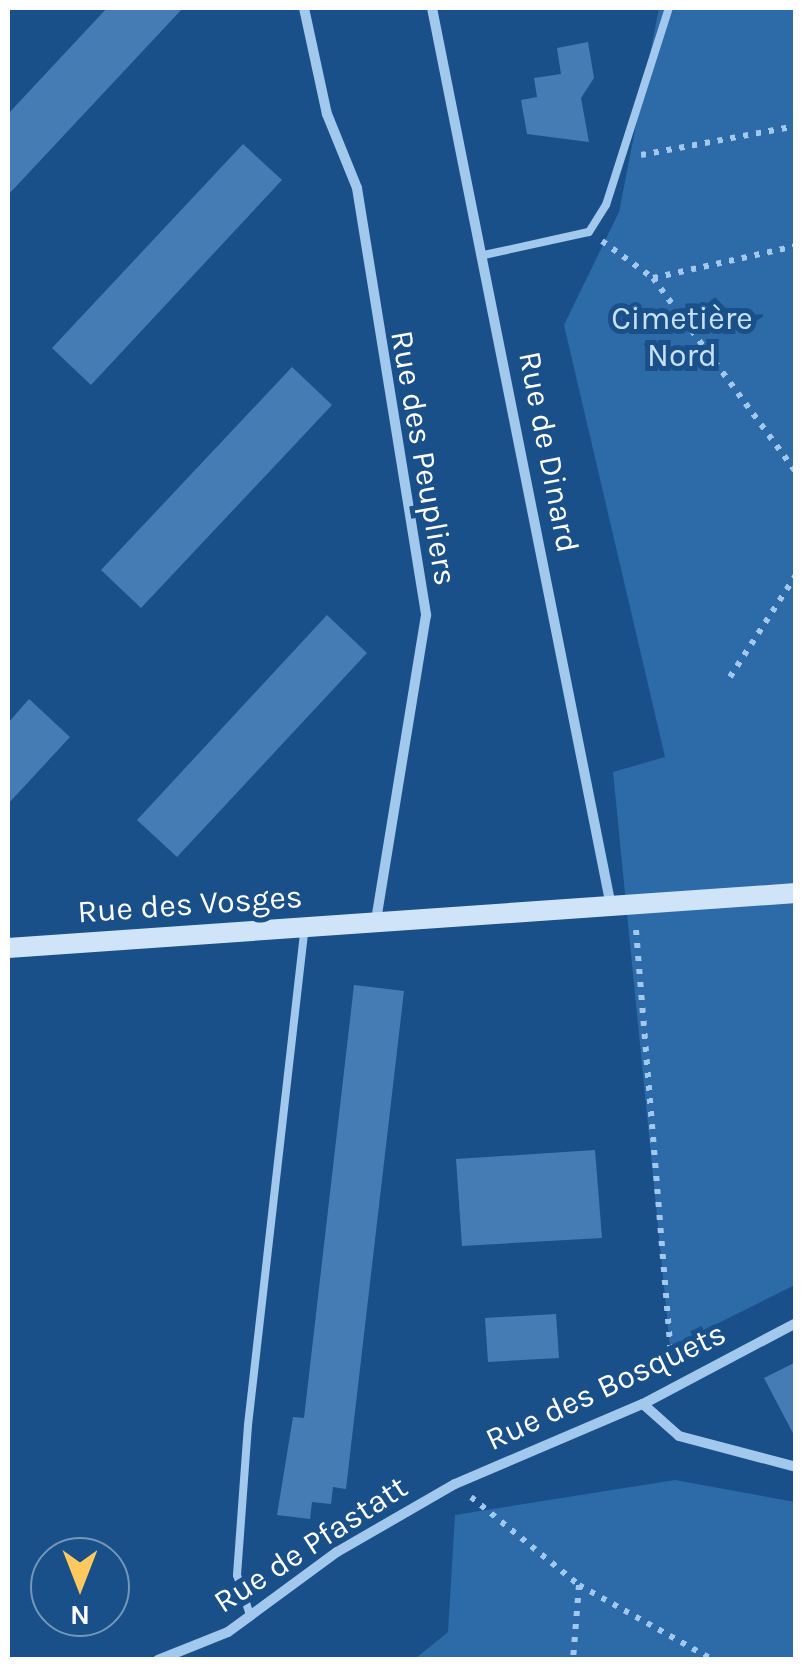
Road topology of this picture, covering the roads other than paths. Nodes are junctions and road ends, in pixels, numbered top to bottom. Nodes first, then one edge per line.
1 (304, 8) edge
2 (432, 8) edge
3 (668, 8) edge
4 (484, 255) junction
5 (796, 893) edge
6 (611, 907) junction
7 (376, 922) junction
8 (305, 927) junction
9 (8, 948) edge
10 (796, 1323) edge
11 (644, 1404) junction
12 (796, 1467) edge
13 (436, 1494) joint
14 (250, 1615) junction
15 (158, 1660) edge

1 - 7 street, Rue des Peupliers
2 - 4 street, Rue de Dinard
3 - 4 lane
4 - 6 street, Rue de Dinard
5 - 6 main road, Rue des Vosges
6 - 7 main road, Rue des Vosges
7 - 8 main road, Rue des Vosges
8 - 9 main road, Rue des Vosges
8 - 14 lane
10 - 11 street, Rue des Bosquets
11 - 12 street
11 - 13 street, Rue des Bosquets
13 - 14 street, Rue de Pfastatt
14 - 15 street, Rue de Pfastatt

